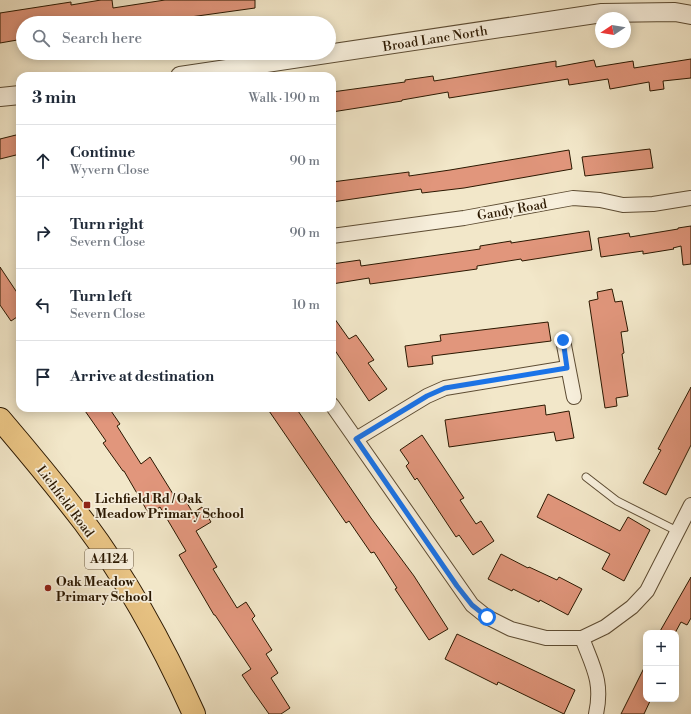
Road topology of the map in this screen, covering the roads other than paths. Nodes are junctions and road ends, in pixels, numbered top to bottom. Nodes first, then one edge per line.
1 (691, 15) edge
2 (336, 54) edge
3 (296, 60) edge
4 (218, 72) edge
5 (16, 95) edge
6 (0, 97) edge
7 (691, 198) edge
8 (336, 235) edge
9 (563, 340) dead end
10 (567, 368) junction
11 (574, 397) dead end
12 (336, 411) edge
13 (0, 419) edge
14 (356, 439) junction
15 (586, 477) dead end
16 (691, 505) edge
17 (677, 531) junction
18 (582, 638) junction
19 (194, 714) edge
20 (596, 714) edge

1 - 2 street, Broad Lane North
3 - 4 street, Broad Lane North
5 - 6 street
7 - 8 street, Gandy Road
9 - 10 street
10 - 11 street
10 - 14 street
12 - 14 street
13 - 19 main road, Lichfield Road / A4124
14 - 18 street
15 - 17 lane
16 - 17 street
17 - 18 street
18 - 20 street

